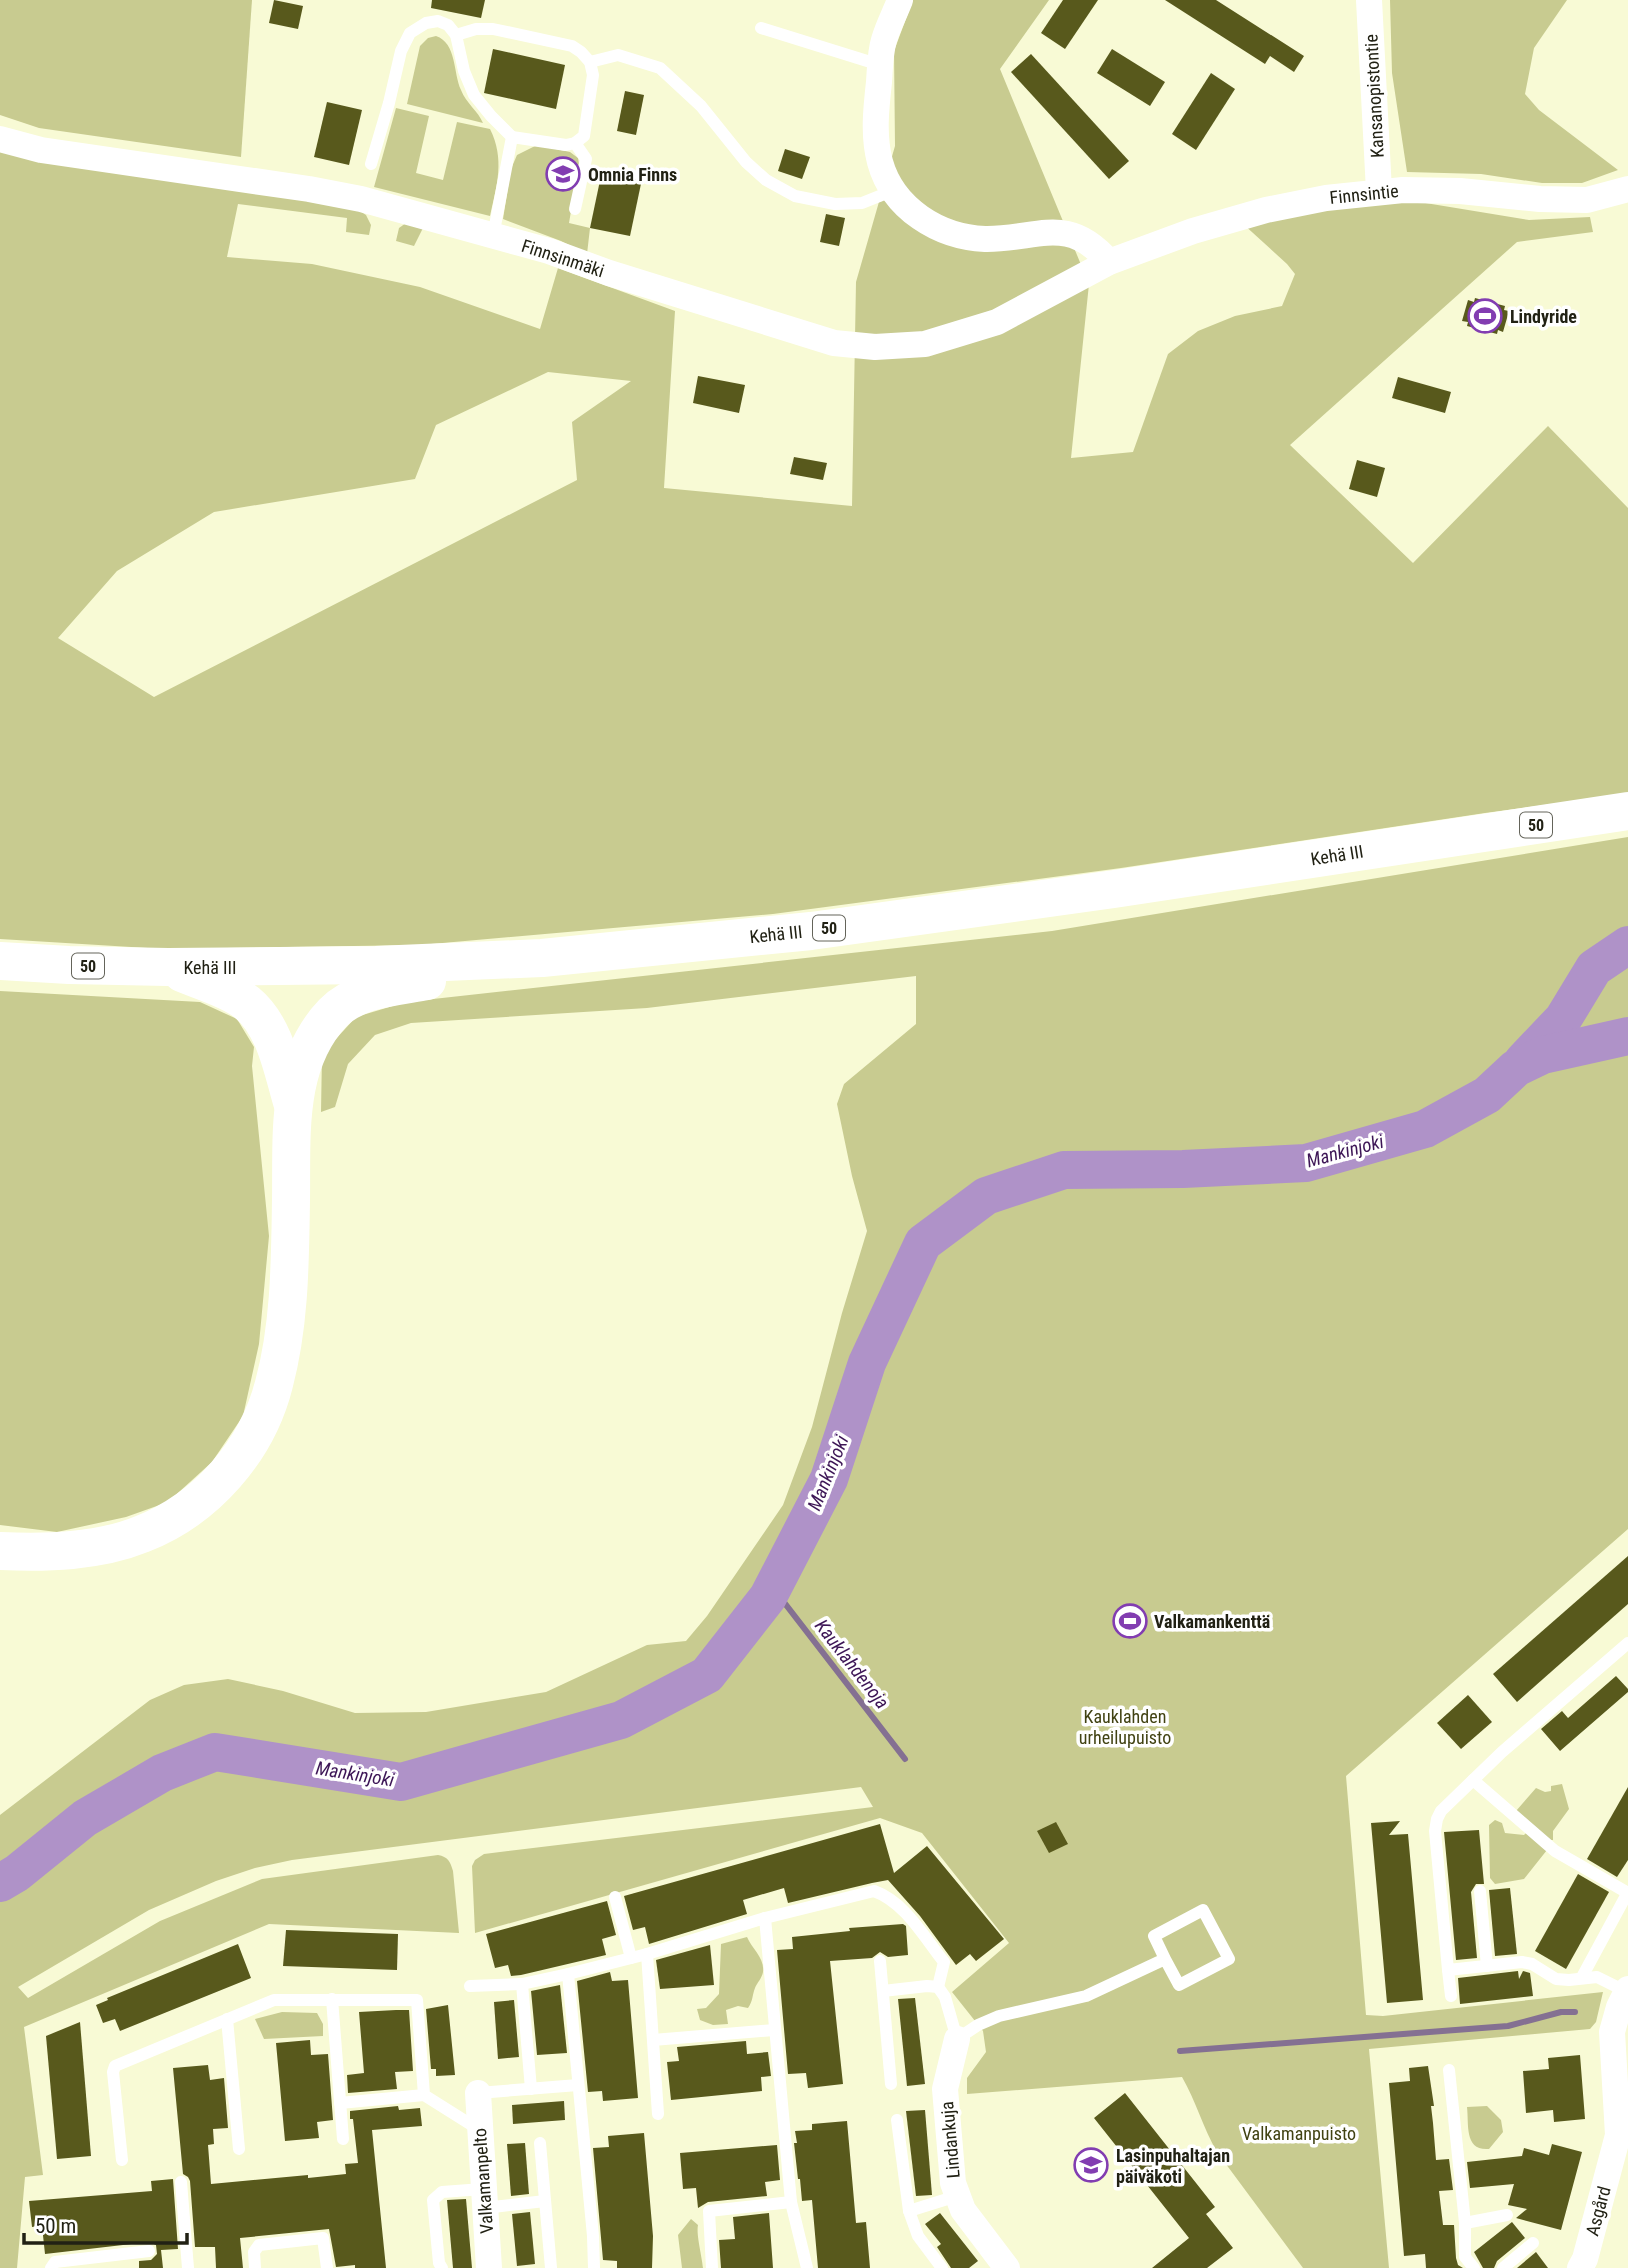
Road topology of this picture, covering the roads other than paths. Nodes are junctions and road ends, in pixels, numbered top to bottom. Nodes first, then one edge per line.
1 (900, 0) edge
2 (1369, 0) edge
3 (761, 28) dead end
4 (456, 36) junction
5 (590, 62) junction
6 (881, 65) junction
7 (512, 137) junction
8 (0, 139) edge
9 (575, 143) junction
10 (371, 164) dead end
11 (892, 191) junction
12 (1379, 191) junction
13 (1627, 192) edge
14 (575, 209) dead end
15 (493, 236) junction
16 (1108, 262) junction
17 (1628, 811) edge
18 (542, 958) junction
19 (0, 961) edge
20 (168, 967) junction
21 (292, 1104) junction
22 (0, 1551) edge
23 (1628, 1643) edge
24 (1473, 1780) junction
25 (1479, 1891) dead end
26 (1628, 1893) edge
27 (615, 1897) dead end
28 (765, 1918) junction
29 (647, 1954) junction
30 (631, 1958) junction
31 (1165, 1959) junction
32 (880, 1961) dead end
33 (1487, 1966) junction
34 (1448, 1970) junction
35 (568, 1973) junction
36 (1582, 1977) junction
37 (522, 1984) junction
38 (470, 1986) dead end
39 (938, 1987) junction
40 (1627, 1990) edge
41 (883, 1991) junction
42 (1451, 1996) dead end
43 (332, 1999) junction
44 (227, 2019) junction
45 (774, 2030) junction
46 (957, 2039) junction
47 (653, 2040) junction
48 (1449, 2070) dead end
49 (891, 2084) dead end
50 (578, 2085) junction
51 (531, 2089) junction
52 (478, 2093) joint
53 (424, 2095) junction
54 (340, 2103) junction
55 (658, 2113) dead end
56 (897, 2120) dead end
57 (479, 2129) junction
58 (343, 2139) dead end
59 (540, 2143) dead end
60 (239, 2149) dead end
61 (122, 2160) dead end
62 (181, 2182) dead end
63 (957, 2196) junction
64 (484, 2199) junction
65 (545, 2201) junction
66 (791, 2202) junction
67 (909, 2211) junction
68 (1507, 2215) dead end
69 (1465, 2223) junction
70 (1533, 2242) dead end
71 (149, 2252) dead end
72 (436, 2266) edge
73 (51, 2268) edge
74 (188, 2268) edge
75 (256, 2268) edge
76 (327, 2268) edge
77 (489, 2268) edge
78 (551, 2268) edge
79 (594, 2268) edge
80 (712, 2268) edge
81 (807, 2268) edge
82 (942, 2268) edge
83 (1007, 2268) edge
84 (1474, 2268) edge
85 (1503, 2268) edge
86 (1580, 2268) edge

1 - 6 street
2 - 12 street, Kansanopistontie
3 - 6 lane
4 - 5 lane
4 - 7 lane
4 - 10 lane
5 - 9 lane
5 - 11 lane
6 - 11 street
7 - 9 lane
7 - 15 lane
8 - 15 street, Finnsinmäki
9 - 14 lane
11 - 16 street
12 - 13 street, Finnsintie
12 - 16 street, Finnsintie
15 - 16 street, Finnsinmäki
17 - 18 highway, Kehä III / 50
18 - 20 highway, Kehä III / 50
18 - 21 highway
19 - 20 highway, Kehä III / 50
20 - 21 highway
21 - 22 highway
23 - 24 lane
24 - 26 lane
24 - 34 lane
25 - 33 lane
26 - 36 lane
27 - 30 lane
28 - 29 lane
28 - 39 lane
28 - 45 lane
29 - 30 lane
29 - 47 lane
30 - 35 lane
31 - 31 lane
31 - 46 lane
32 - 41 lane
33 - 34 lane
33 - 36 lane
34 - 42 lane
35 - 37 lane
35 - 50 lane
36 - 40 lane
37 - 38 lane
37 - 51 lane
39 - 41 lane
39 - 46 lane
40 - 86 street, Asgård
41 - 49 lane
43 - 44 lane
43 - 53 lane
43 - 54 lane
44 - 60 lane
44 - 61 lane
45 - 47 lane
45 - 66 lane
46 - 63 street, Lindankuja
47 - 55 lane
48 - 69 lane
50 - 51 lane
50 - 79 lane
51 - 52 lane
52 - 57 street, Valkamanpelto
53 - 54 lane
53 - 57 lane
54 - 58 lane
56 - 67 lane
57 - 64 street, Valkamanpelto
59 - 65 lane
62 - 74 lane
63 - 67 lane
63 - 83 street, Lindankuja
64 - 65 lane
64 - 72 lane
64 - 77 street, Valkamanpelto
65 - 78 lane
66 - 80 lane
66 - 81 lane
67 - 82 lane
68 - 69 lane
69 - 84 lane
70 - 85 lane
71 - 73 lane
75 - 76 lane

